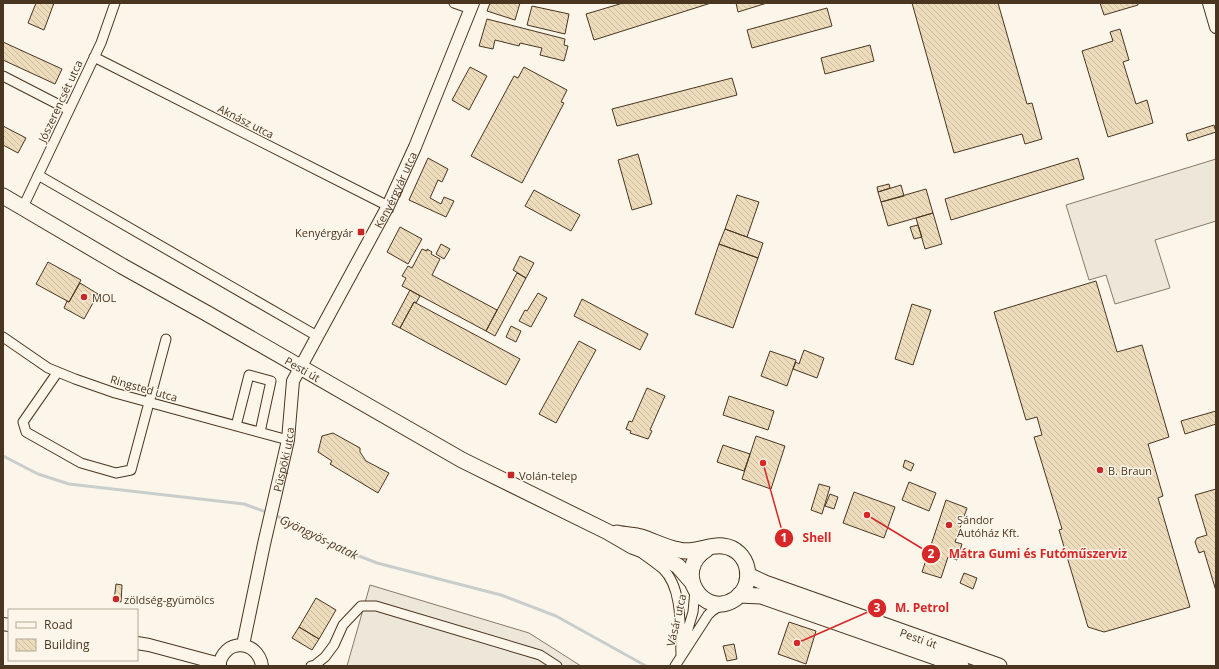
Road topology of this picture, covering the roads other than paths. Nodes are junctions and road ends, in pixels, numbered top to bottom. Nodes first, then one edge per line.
1 (115, 3) edge
2 (454, 3) edge
3 (1209, 3) edge
4 (472, 6) edge
5 (1216, 27) edge
6 (94, 57) junction
7 (3, 76) edge
8 (70, 110) junction
9 (38, 175) junction
10 (3, 196) edge
11 (388, 206) junction
12 (23, 207) junction
13 (318, 336) junction
14 (3, 337) edge
15 (166, 339) dead end
16 (300, 368) junction
17 (57, 372) junction
18 (148, 402) junction
19 (236, 426) junction
20 (260, 432) junction
21 (288, 440) junction
22 (608, 532) junction
23 (632, 546) junction
24 (707, 549) junction
25 (748, 575) junction
26 (693, 585) junction
27 (739, 595) junction
28 (726, 603) junction
29 (138, 643) edge
30 (243, 645) junction
31 (677, 661) edge
32 (220, 665) edge
33 (262, 666) edge
34 (311, 666) edge
35 (557, 666) edge
36 (961, 666) edge
37 (999, 666) edge

1 - 6 street, Jószerencsét utca
2 - 4 street
3 - 5 street
4 - 11 street, Kenyérgyár utca
6 - 8 street, Jószerencsét utca
6 - 11 street, Aknász utca
7 - 8 street
8 - 9 street, Jószerencsét utca
9 - 12 street, Jószerencsét utca
9 - 13 street
10 - 12 main road, Pesti út
11 - 13 street, Kenyérgyár utca
12 - 16 main road, Pesti út
13 - 16 street, Kenyérgyár utca
14 - 17 street, Ringsted utca
15 - 18 street
16 - 21 street, Püspöki utca
16 - 22 main road, Pesti út
17 - 18 street, Ringsted utca
17 - 18 street
18 - 19 street, Ringsted utca
19 - 20 street, Ringsted utca
19 - 20 street
20 - 21 street, Ringsted utca
21 - 30 street, Püspöki utca
22 - 23 main road, Pesti út
22 - 24 main road, Pesti út
23 - 26 main road, Pesti út
23 - 31 street, Vásár utca
24 - 25 main road, Pesti út
24 - 26 main road
25 - 27 main road
25 - 37 main road, Pesti út
26 - 28 main road, Pesti út
26 - 31 street, Vásár utca
27 - 28 main road
27 - 36 main road, Pesti út
28 - 31 street, Vásár utca
29 - 32 street
30 - 32 street
30 - 33 street
34 - 35 street

